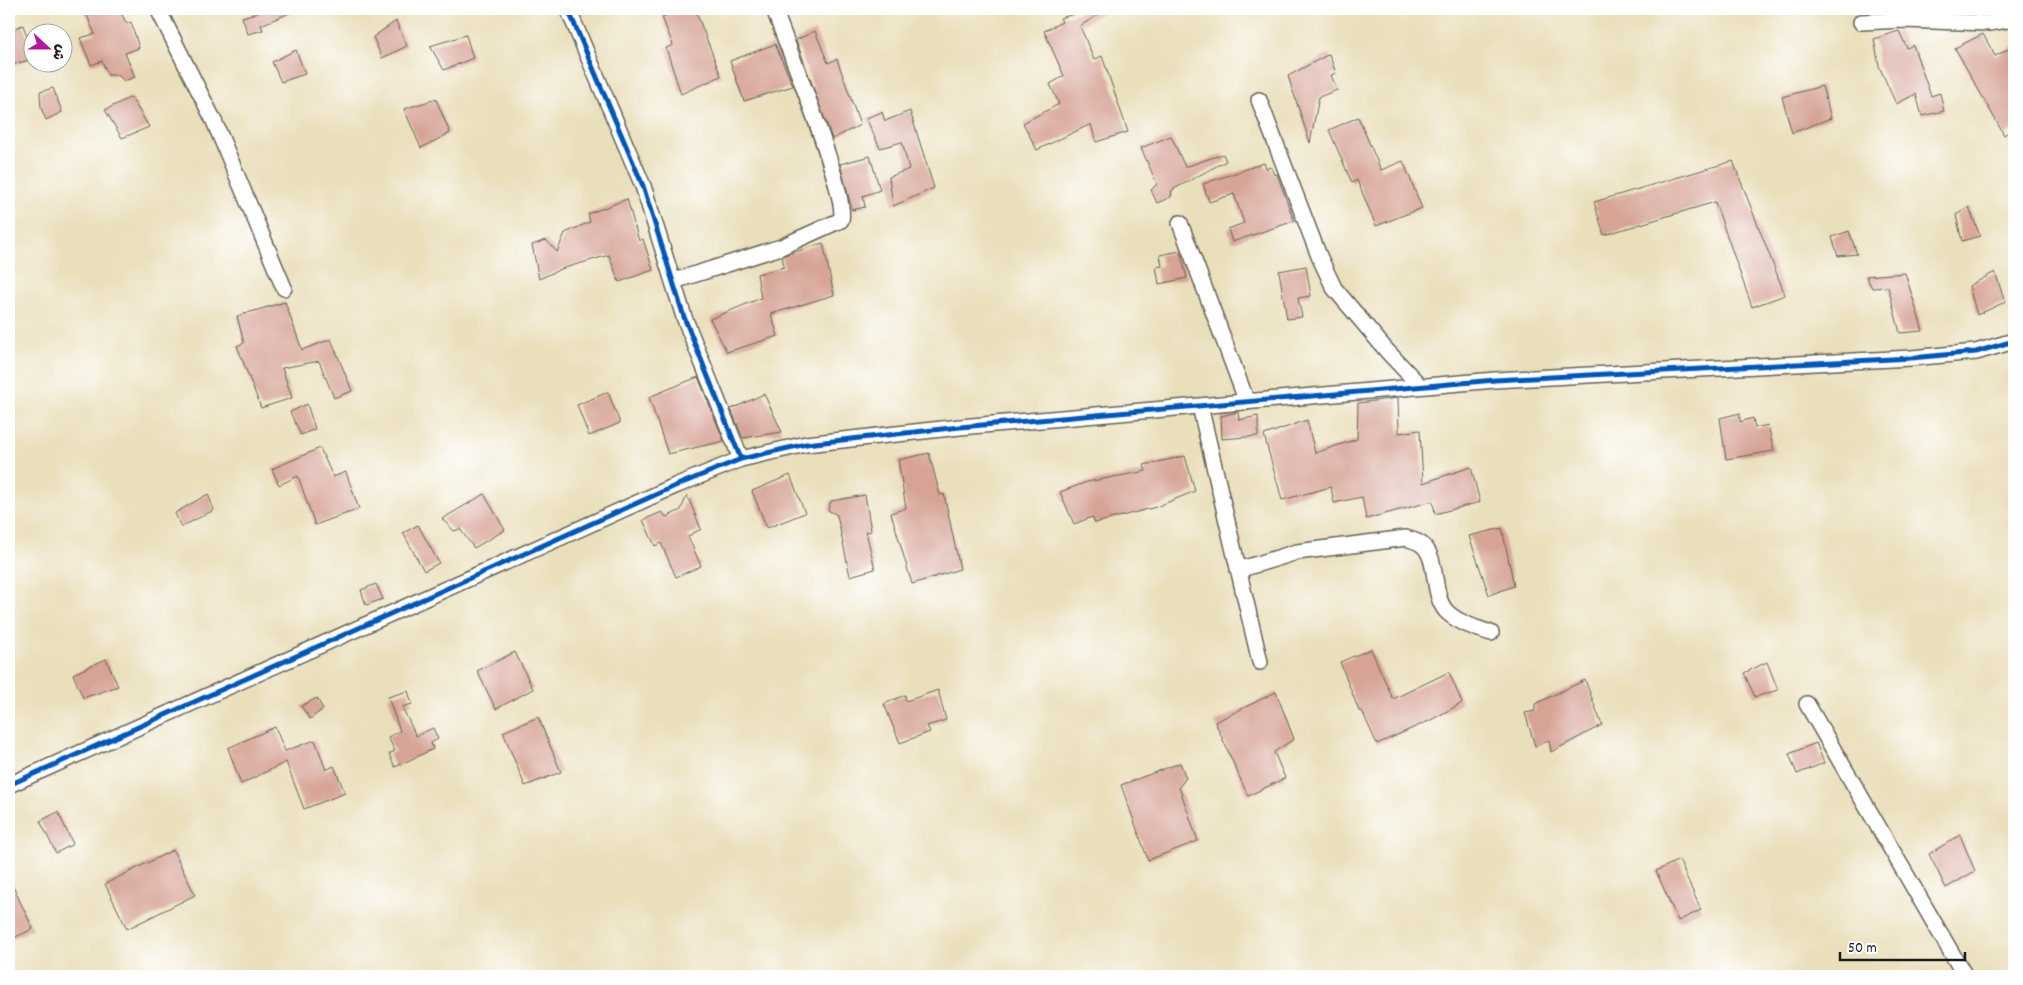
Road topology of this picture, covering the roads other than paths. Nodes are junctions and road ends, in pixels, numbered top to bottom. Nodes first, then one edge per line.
1 (158, 9) edge
2 (568, 9) edge
3 (774, 9) edge
4 (2014, 19) edge
5 (1861, 22) dead end
6 (1259, 100) dead end
7 (1180, 223) dead end
8 (674, 281) junction
9 (284, 288) dead end
10 (2014, 340) edge
11 (1420, 386) junction
12 (1246, 402) junction
13 (1200, 406) junction
14 (741, 459) junction
15 (1238, 570) junction
16 (1491, 633) dead end
17 (1260, 662) dead end
18 (1807, 704) dead end
19 (9, 785) edge
20 (1965, 976) edge

1 - 9 street
2 - 8 street
3 - 8 street
4 - 5 street
6 - 11 street
7 - 12 street
8 - 14 street
10 - 11 street
11 - 12 street
12 - 13 street
13 - 14 street
13 - 15 street
14 - 19 street
15 - 16 street
15 - 17 street
18 - 20 street

